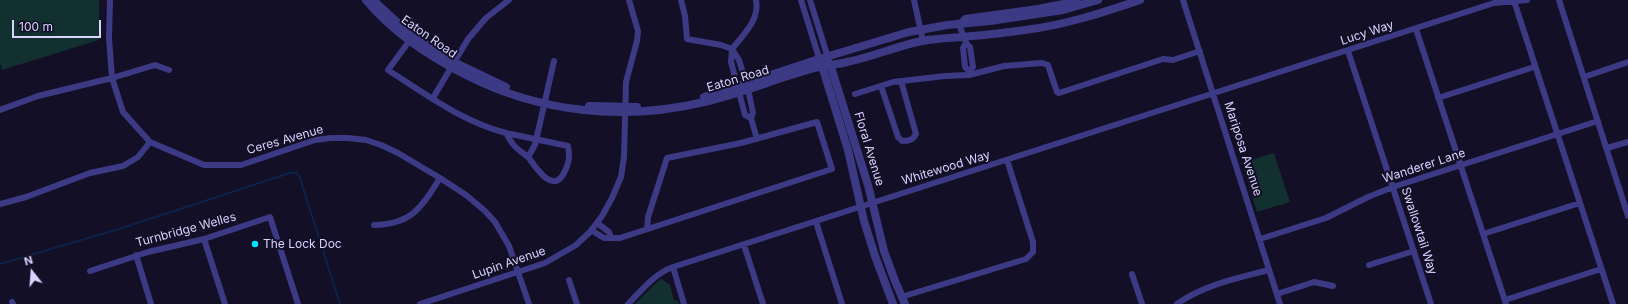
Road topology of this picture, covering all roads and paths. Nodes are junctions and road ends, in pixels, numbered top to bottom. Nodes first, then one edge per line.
1 (110, 0) edge
2 (509, 0) edge
3 (629, 0) edge
4 (681, 0) edge
5 (756, 0) edge
6 (800, 0) edge
7 (810, 0) edge
8 (914, 0) edge
9 (1078, 0) edge
10 (1098, 0) edge
11 (1140, 0) edge
12 (1183, 0) edge
13 (1527, 0) edge
14 (1559, 0) edge
15 (370, 1) edge
16 (1514, 2) junction
17 (959, 24) junction
18 (1416, 29) junction
19 (921, 30) junction
20 (410, 40) junction
21 (965, 40) junction
22 (923, 41) junction
23 (732, 49) junction
24 (1200, 51) junction
25 (1348, 51) junction
26 (554, 61) dead end
27 (825, 61) junction
28 (1628, 62) edge
29 (452, 65) junction
30 (1534, 67) junction
31 (169, 70) dead end
32 (969, 73) junction
33 (1584, 77) junction
34 (112, 78) junction
35 (901, 82) junction
36 (747, 86) junction
37 (881, 86) junction
38 (738, 89) junction
39 (854, 94) dead end
40 (1214, 94) junction
41 (433, 98) junction
42 (1438, 98) junction
43 (546, 101) junction
44 (625, 109) junction
45 (0, 110) edge
46 (751, 118) junction
47 (1598, 121) junction
48 (506, 133) junction
49 (1558, 134) junction
50 (536, 139) junction
51 (757, 139) junction
52 (150, 142) junction
53 (1628, 142) edge
54 (1607, 148) junction
55 (528, 156) junction
56 (1007, 160) junction
57 (1460, 166) junction
58 (440, 178) junction
59 (1393, 188) junction
60 (872, 203) junction
61 (1580, 203) junction
62 (0, 204) edge
63 (861, 206) junction
64 (1628, 216) edge
65 (816, 222) junction
66 (596, 223) junction
67 (374, 225) dead end
68 (647, 229) junction
69 (591, 230) junction
70 (1483, 234) junction
71 (611, 238) junction
72 (204, 239) junction
73 (1260, 239) junction
74 (744, 245) junction
75 (1414, 251) junction
76 (136, 255) junction
77 (1369, 266) dead end
78 (673, 267) junction
79 (1601, 269) junction
80 (1269, 270) junction
81 (90, 271) dead end
82 (518, 272) junction
83 (1132, 274) dead end
84 (570, 280) dead end
85 (1333, 286) dead end
86 (1277, 294) junction
87 (903, 300) edge
88 (1505, 302) edge
89 (152, 304) edge
90 (225, 304) edge
91 (298, 304) edge
92 (420, 304) edge
93 (529, 304) edge
94 (577, 304) edge
95 (628, 304) edge
96 (684, 304) edge
97 (763, 304) edge
98 (842, 304) edge
99 (893, 304) edge
100 (1142, 304) edge
101 (1177, 304) edge
102 (1280, 304) edge
103 (1430, 304) edge
104 (1613, 304) edge

1 - 34 street, Ceres Avenue
2 - 29 street
3 - 44 street, Lupin Avenue
4 - 23 street
5 - 23 street
6 - 27 street, Floral Avenue
7 - 27 street, Floral Avenue
8 - 19 street
9 - 17 street, Eaton Road
10 - 17 street, Eaton Road
11 - 21 street, Eaton Road
12 - 24 street, Mariposa Avenue
13 - 16 street, Lucy Way
14 - 33 street
15 - 20 street, Eaton Road
15 - 29 street
16 - 18 street, Lucy Way
16 - 30 street
17 - 19 street, Eaton Road
17 - 21 street
18 - 25 street, Lucy Way
18 - 42 street
19 - 22 street
19 - 27 street, Eaton Road
20 - 29 street, Eaton Road
20 - 41 street
21 - 22 street, Eaton Road
21 - 32 street
22 - 27 street, Eaton Road
23 - 36 street
23 - 38 street
24 - 32 street
24 - 40 street, Mariposa Avenue
25 - 40 street, Lucy Way
25 - 59 street, Swallowtail Way
26 - 43 street
27 - 36 street, Eaton Road
27 - 60 street, Floral Avenue
27 - 63 street, Floral Avenue
28 - 33 street
29 - 41 street
29 - 43 street, Eaton Road
30 - 42 street
30 - 49 street
31 - 34 street
32 - 35 street
33 - 47 street
34 - 45 street
34 - 52 street, Ceres Avenue
35 - 37 street
35 - 37 street
36 - 38 street, Eaton Road
36 - 46 street
37 - 39 street
38 - 44 street, Eaton Road
38 - 46 street
40 - 56 street, Whitewood Way
40 - 73 street, Mariposa Avenue
41 - 48 street
42 - 57 street
43 - 44 street, Eaton Road
43 - 50 street
44 - 66 street, Lupin Avenue
46 - 51 street
47 - 49 street, Wanderer Lane
47 - 54 street
48 - 50 street
48 - 55 street
49 - 57 street, Wanderer Lane
49 - 61 street
50 - 55 street
50 - 55 street
51 - 68 street
51 - 68 street
52 - 58 street, Ceres Avenue
52 - 62 street
53 - 54 street
54 - 64 street
56 - 60 street, Whitewood Way
56 - 87 street
57 - 59 street, Wanderer Lane
57 - 70 street
58 - 67 street
58 - 82 street, Ceres Avenue
59 - 73 street, Wanderer Lane
59 - 75 street, Swallowtail Way
60 - 63 street, Whitewood Way
60 - 87 street, Floral Avenue
61 - 70 street
61 - 79 street
63 - 65 street, Whitewood Way
63 - 99 street, Floral Avenue
65 - 74 street, Whitewood Way
65 - 98 street
66 - 69 street, Lupin Avenue
66 - 71 street
68 - 71 street
69 - 71 street
69 - 82 street, Lupin Avenue
70 - 88 street
72 - 76 street, Turnbridge Welles
72 - 90 street
72 - 91 street, Turnbridge Welles
73 - 80 street, Mariposa Avenue
74 - 78 street, Whitewood Way
74 - 97 street
75 - 77 street
75 - 103 street, Swallowtail Way
76 - 81 street, Turnbridge Welles
76 - 89 street
78 - 95 street, Whitewood Way
78 - 96 street
79 - 88 street
79 - 104 street
80 - 86 street, Mariposa Avenue
80 - 101 street
82 - 92 street, Lupin Avenue
82 - 93 street, Ceres Avenue
83 - 100 street
84 - 94 street
85 - 86 street
86 - 102 street, Mariposa Avenue

